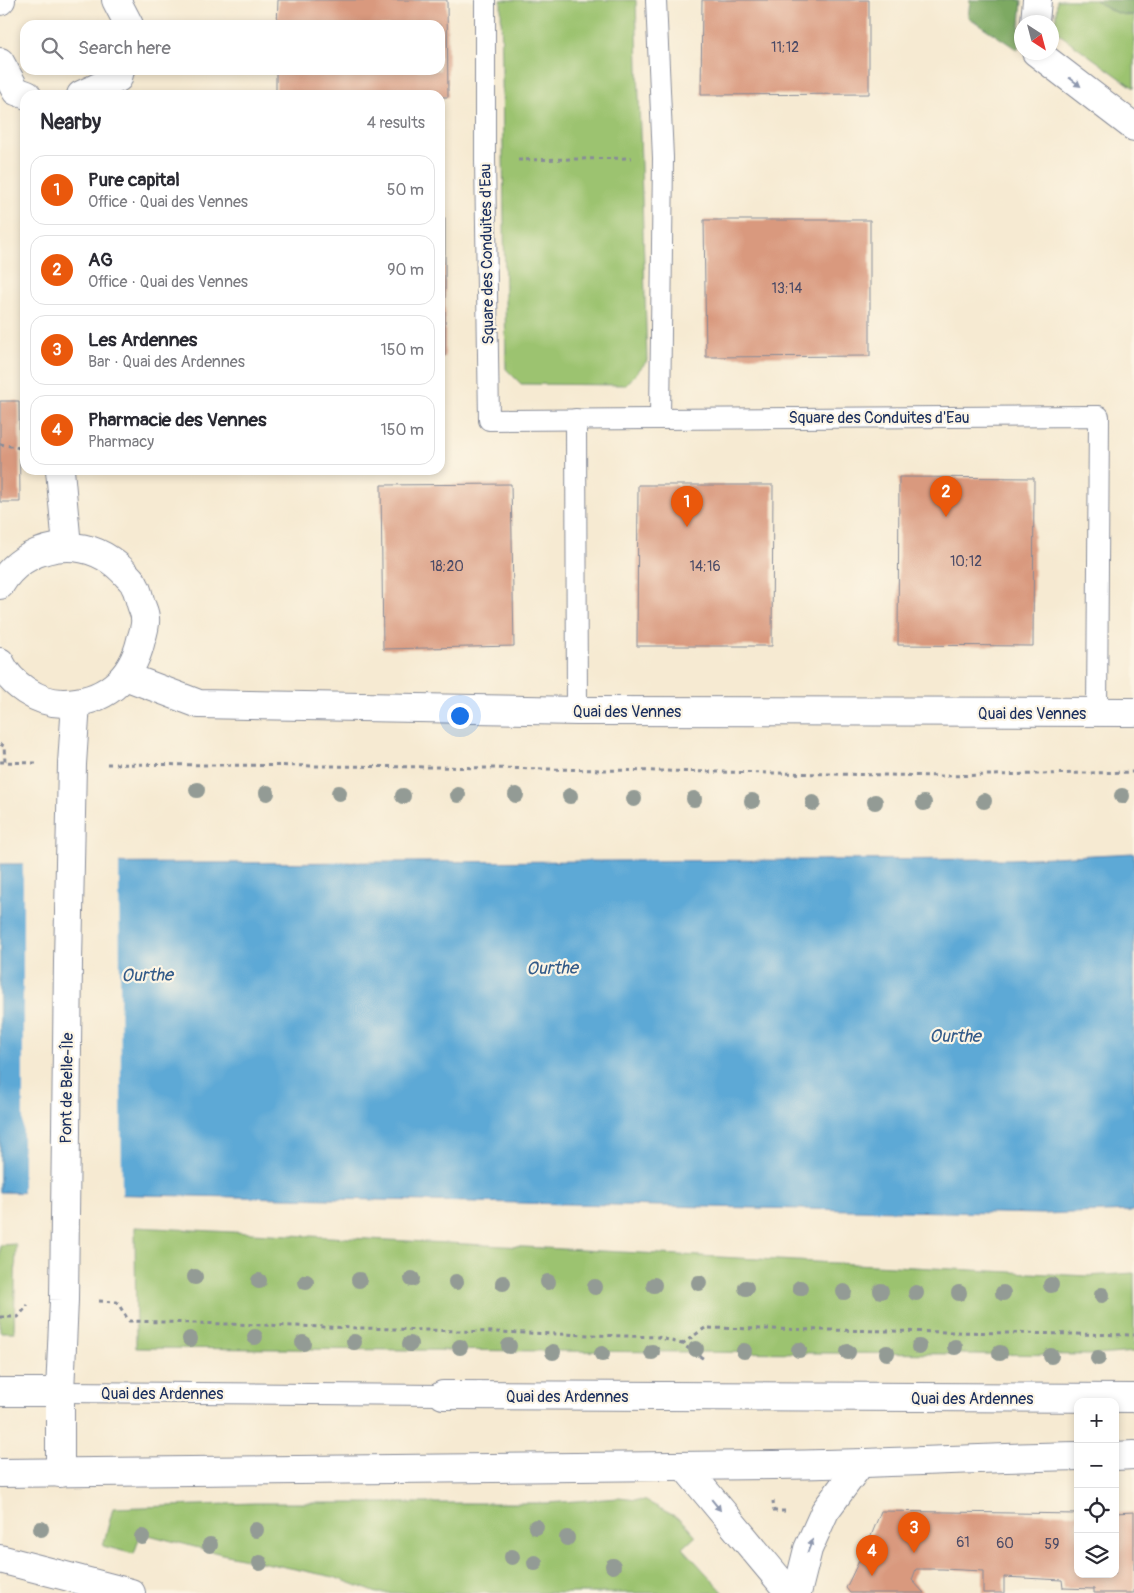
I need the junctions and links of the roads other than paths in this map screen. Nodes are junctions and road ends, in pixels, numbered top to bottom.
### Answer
1 (116, 0) edge
2 (485, 0) edge
3 (656, 0) edge
4 (1037, 0) edge
5 (1036, 15) edge
6 (126, 20) edge
7 (1046, 60) edge
8 (0, 62) edge
9 (119, 75) edge
10 (92, 90) edge
11 (20, 92) edge
12 (1134, 127) edge
13 (660, 418) junction
14 (576, 419) junction
15 (60, 475) edge
16 (67, 546) junction
17 (0, 585) edge
18 (2, 670) edge
19 (125, 676) junction
20 (76, 703) junction
21 (577, 711) junction
22 (1134, 712) edge
23 (1097, 714) junction
24 (0, 1392) edge
25 (60, 1392) junction
26 (443, 1395) joint
27 (1134, 1398) edge
28 (1134, 1455) edge
29 (1074, 1456) edge
30 (1119, 1456) edge
31 (860, 1464) junction
32 (685, 1467) junction
33 (0, 1473) edge
34 (60, 1473) junction
35 (0, 1559) edge
36 (131, 1593) edge
37 (790, 1593) edge
38 (797, 1593) edge

1 - 6 street
2 - 14 lane, Square des Conduites d'Eau
3 - 13 lane
4 - 5 street
7 -> 12 street
8 - 11 street
9 - 10 street
13 - 14 lane, Square des Conduites d'Eau
13 - 23 lane, Square des Conduites d'Eau
14 - 21 lane
15 - 16 street
16 - 17 street
16 - 19 street
18 - 20 street
19 - 20 street
19 - 21 street, Quai des Vennes
20 - 25 street, Pont de Belle-Île
21 - 23 street, Quai des Vennes
22 - 23 street, Quai des Vennes
24 - 25 street, Quai des Ardennes
25 - 26 lane, Quai des Ardennes
25 - 34 street, Pont de Belle-Île
26 - 27 street, Quai des Ardennes
28 - 30 street
29 - 31 street
31 - 32 street
38 -> 31 street
32 - 34 street
32 -> 37 street
33 - 34 street
35 - 36 street

